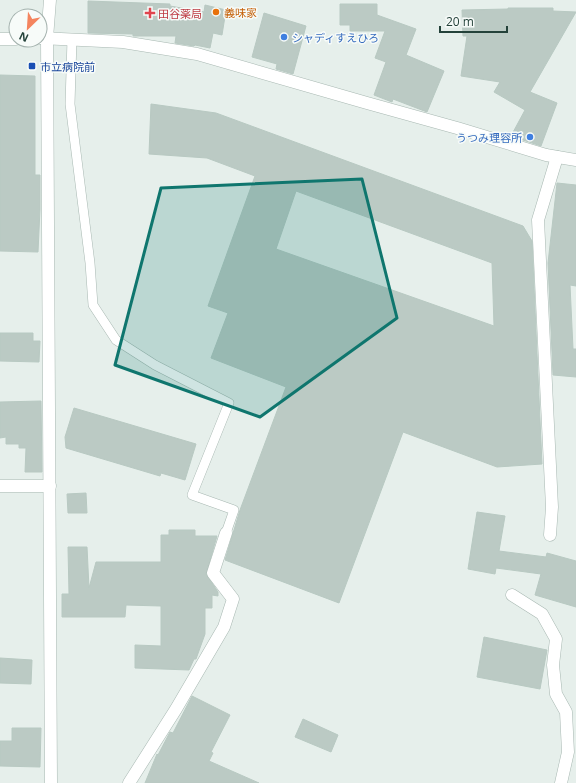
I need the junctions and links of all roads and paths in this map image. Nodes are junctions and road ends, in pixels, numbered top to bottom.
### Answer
1 (50, 0) edge
2 (48, 11) edge
3 (48, 38) edge
4 (72, 39) junction
5 (43, 48) edge
6 (557, 157) junction
7 (576, 160) edge
8 (0, 486) edge
9 (50, 486) junction
10 (226, 533) joint
11 (550, 535) dead end
12 (512, 595) dead end
13 (51, 783) edge
14 (129, 783) edge
15 (562, 783) edge

1 - 2 street
3 - 4 street
4 - 6 street
4 - 10 lane
5 - 9 street
6 - 7 street
6 - 11 street
8 - 9 street
9 - 13 street
10 - 14 street
12 - 15 street

